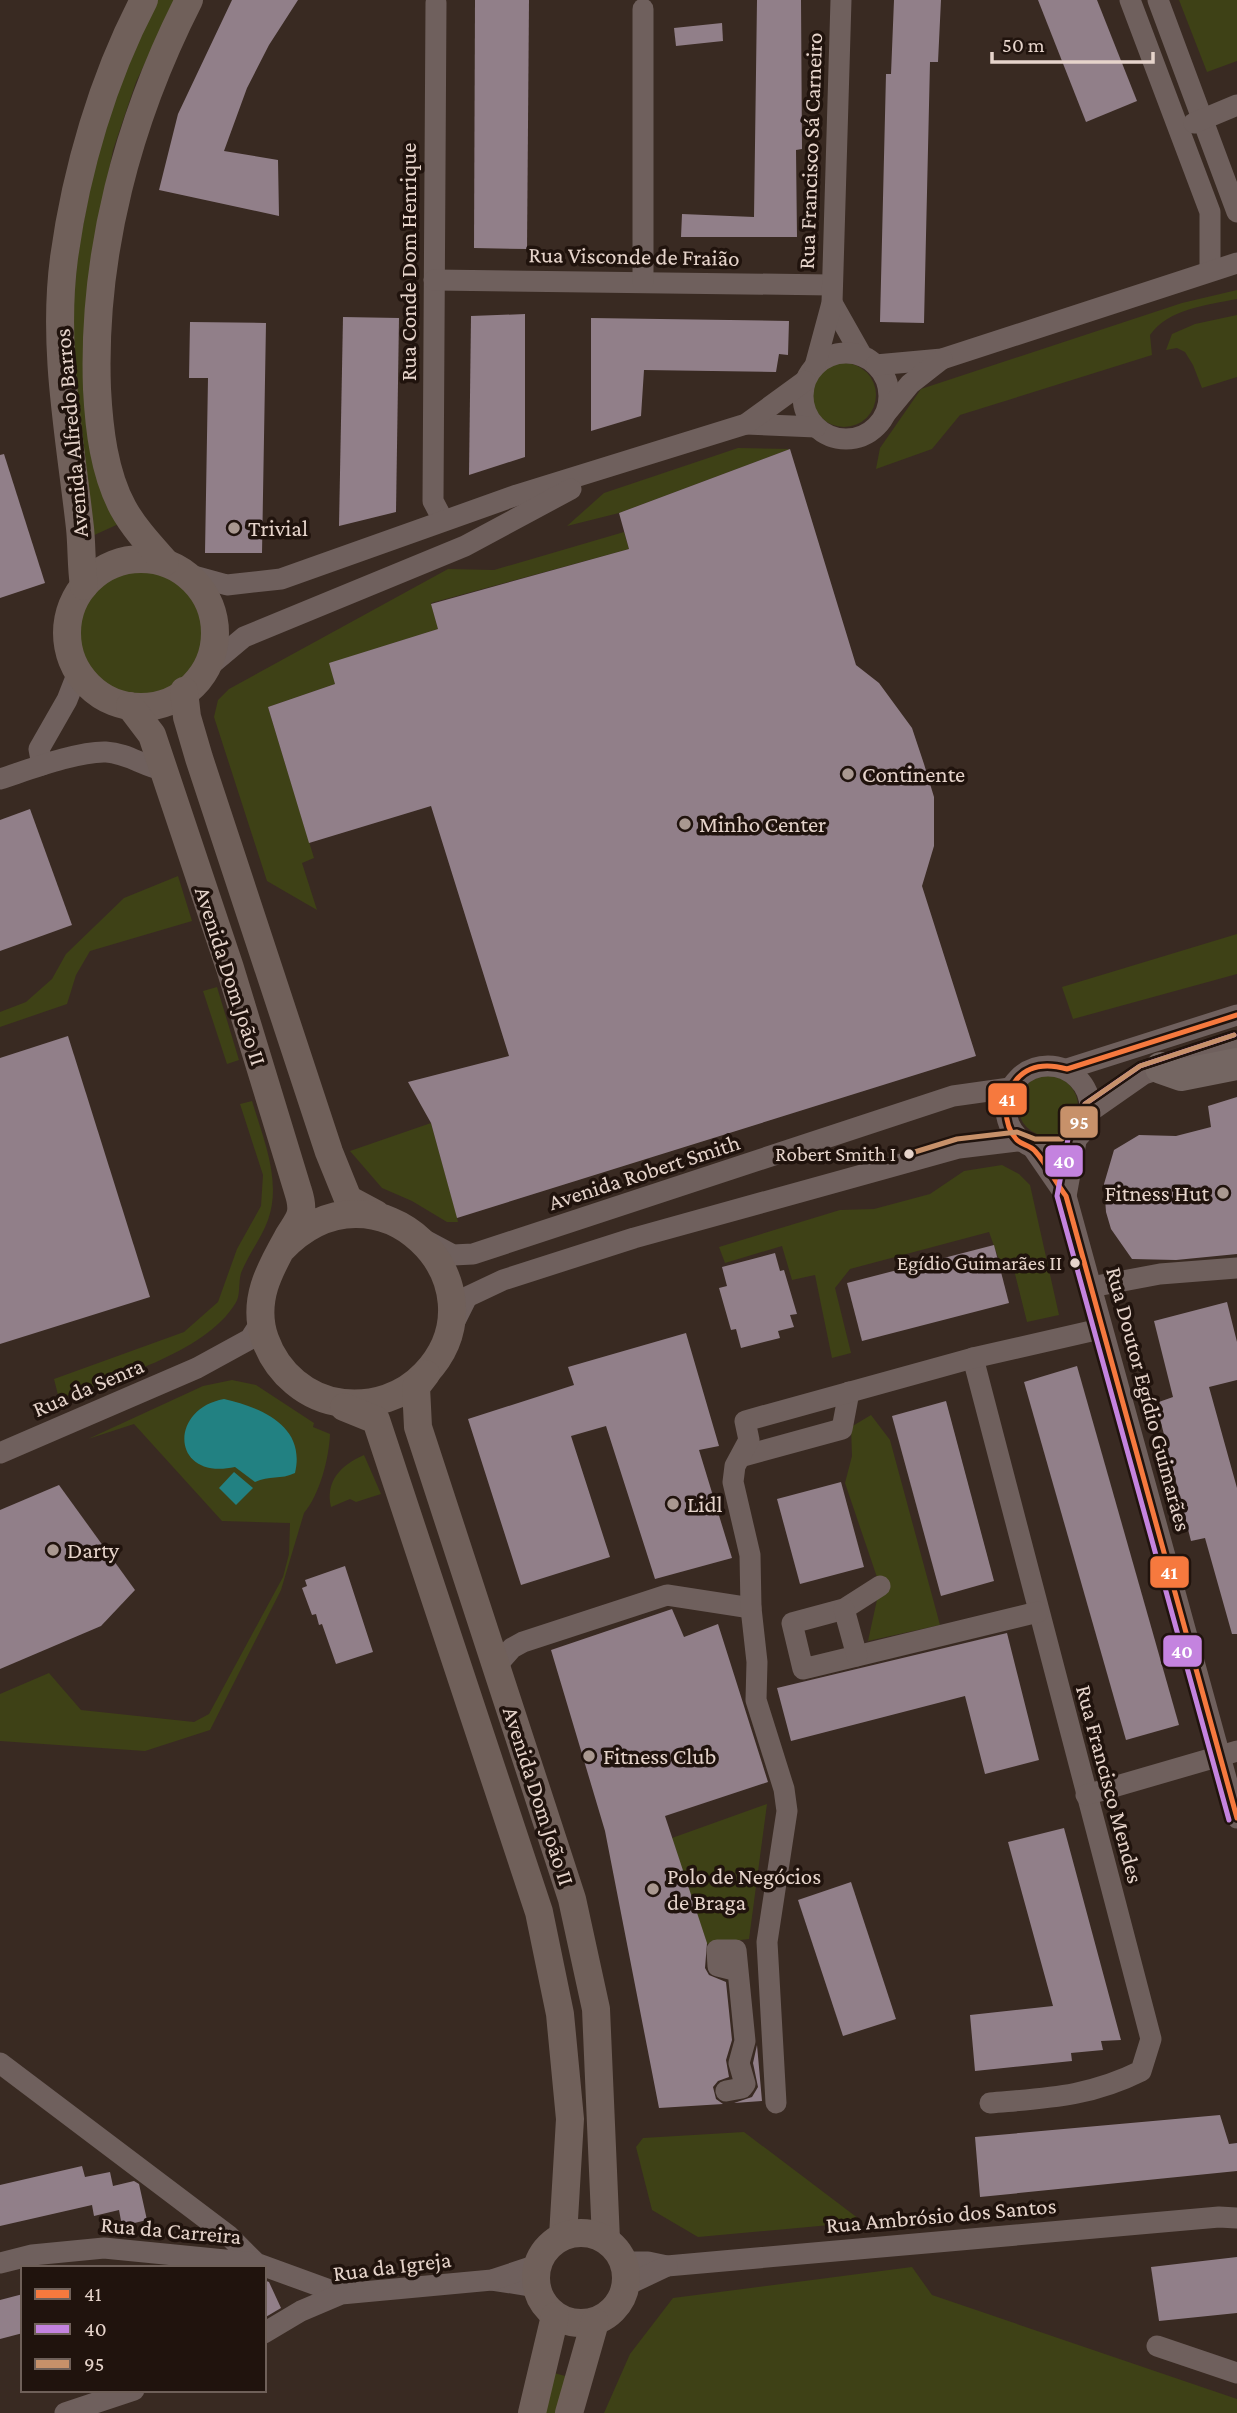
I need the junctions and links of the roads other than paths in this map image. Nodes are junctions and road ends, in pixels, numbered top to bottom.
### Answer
1 (144, 0) edge
2 (189, 0) edge
3 (841, 0) edge
4 (1130, 0) edge
5 (1158, 0) edge
6 (436, 3) dead end
7 (643, 9) dead end
8 (1237, 105) edge
9 (1204, 118) junction
10 (1180, 129) junction
11 (1237, 212) edge
12 (1237, 263) edge
13 (1210, 270) junction
14 (434, 280) junction
15 (643, 282) junction
16 (832, 294) junction
17 (942, 359) junction
18 (869, 361) junction
19 (810, 373) junction
20 (886, 413) junction
21 (746, 424) junction
22 (816, 427) junction
23 (607, 470) junction
24 (443, 520) junction
25 (176, 568) junction
26 (83, 586) junction
27 (207, 668) junction
28 (78, 672) junction
29 (184, 691) junction
30 (130, 706) junction
31 (42, 765) junction
32 (163, 769) junction
33 (0, 779) edge
34 (1237, 1016) edge
35 (1237, 1043) edge
36 (1237, 1064) edge
37 (1161, 1068) junction
38 (1067, 1069) junction
39 (1010, 1088) junction
40 (1091, 1111) junction
41 (1076, 1141) junction
42 (1025, 1144) junction
43 (1066, 1196) junction
44 (384, 1218) junction
45 (417, 1236) junction
46 (281, 1250) junction
47 (1237, 1268) edge
48 (1091, 1287) junction
49 (261, 1322) junction
50 (1101, 1328) junction
51 (447, 1336) junction
52 (973, 1359) junction
53 (197, 1368) junction
54 (430, 1368) junction
55 (299, 1386) junction
56 (849, 1392) junction
57 (332, 1402) junction
58 (0, 1453) edge
59 (743, 1455) junction
60 (880, 1586) dead end
61 (751, 1608) junction
62 (844, 1609) junction
63 (1038, 1612) junction
64 (494, 1653) junction
65 (857, 1656) junction
66 (1229, 1754) edge
67 (1086, 1795) junction
68 (1237, 1818) edge
69 (738, 1971) dead end
70 (0, 2063) edge
71 (726, 2091) dead end
72 (776, 2103) dead end
73 (989, 2103) dead end
74 (1231, 2216) edge
75 (563, 2236) junction
76 (606, 2240) junction
77 (0, 2263) edge
78 (256, 2263) junction
79 (264, 2266) edge
80 (266, 2267) edge
81 (626, 2274) junction
82 (537, 2276) junction
83 (341, 2294) junction
84 (555, 2316) junction
85 (595, 2322) junction
86 (266, 2332) edge
87 (1157, 2346) dead end
88 (1237, 2373) edge
89 (128, 2392) edge
90 (65, 2413) edge
91 (532, 2413) edge
92 (569, 2413) edge

1 - 26 main road, Avenida Alfredo Barros
2 - 25 main road, Avenida Alfredo Barros
3 - 16 street, Rua Francisco Sá Carneiro
4 - 10 street
5 - 9 street
6 - 14 street, Rua Conde Dom Henrique
7 - 15 street
8 - 9 street
9 - 10 street
9 - 11 street
10 - 13 street
12 - 13 street
13 - 17 street
14 - 15 street, Rua Visconde de Fraião
14 - 24 street, Rua Conde Dom Henrique
15 - 16 street, Rua Visconde de Fraião
16 - 18 street
16 - 19 street, Rua Francisco Sá Carneiro
17 - 18 street
17 - 20 street
18 - 19 street
18 - 20 street
19 - 21 street
19 - 22 street
20 - 22 street
21 - 22 street
21 - 23 street
23 - 24 street
23 - 27 street
24 - 25 street
25 - 26 main road
25 - 27 main road
26 - 28 main road
27 - 29 main road
28 - 30 main road, Avenida Dom João II
28 - 31 street
29 - 30 main road
29 - 44 main road, Avenida Dom João II
30 - 32 main road, Avenida Dom João II
31 - 32 street
31 - 33 street
32 - 46 main road, Avenida Dom João II
34 - 38 street
35 - 37 street
36 - 37 highway
37 - 40 street
38 - 39 street
38 - 40 street
39 - 42 street
39 - 45 street, Avenida Robert Smith
40 - 41 street
41 - 42 street
41 - 43 street, Rua Doutor Egídio Guimarães
42 - 43 street, Rua Doutor Egídio Guimarães
42 - 51 street
43 - 48 street, Rua Doutor Egídio Guimarães
44 - 45 main road
44 - 46 main road
45 - 51 main road
46 - 49 main road
47 - 48 street
48 - 50 street, Rua Doutor Egídio Guimarães
49 - 53 street, Rua da Senra
49 - 55 main road
50 - 52 street
50 - 66 street, Rua Doutor Egídio Guimarães
51 - 54 main road
52 - 56 street
52 - 63 street, Rua Francisco Mendes
53 - 55 street, Rua da Senra
53 - 58 street, Rua da Senra
54 - 57 main road
54 - 64 main road, Avenida Dom João II
55 - 57 main road
56 - 59 street
56 - 59 street
57 - 75 main road, Avenida Dom João II
59 - 61 street
60 - 62 street
61 - 64 street
61 - 72 street
62 - 65 street
62 - 65 street
63 - 65 street
63 - 67 street, Rua Francisco Mendes
64 - 76 main road, Avenida Dom João II
66 - 67 street
66 - 68 street, Rua Doutor Egídio Guimarães
67 - 73 street, Rua Francisco Mendes
69 - 71 street
70 - 78 street
74 - 81 street, Rua Ambrósio dos Santos
75 - 76 main road
75 - 82 main road
76 - 81 main road
77 - 78 street, Rua da Carreira
78 - 79 street
80 - 83 street
81 - 85 main road
82 - 83 street, Rua da Igreja
82 - 84 main road
83 - 86 street, Rua da Igreja
84 - 85 main road
84 - 91 main road
85 - 92 main road
87 - 88 street
89 - 90 street

